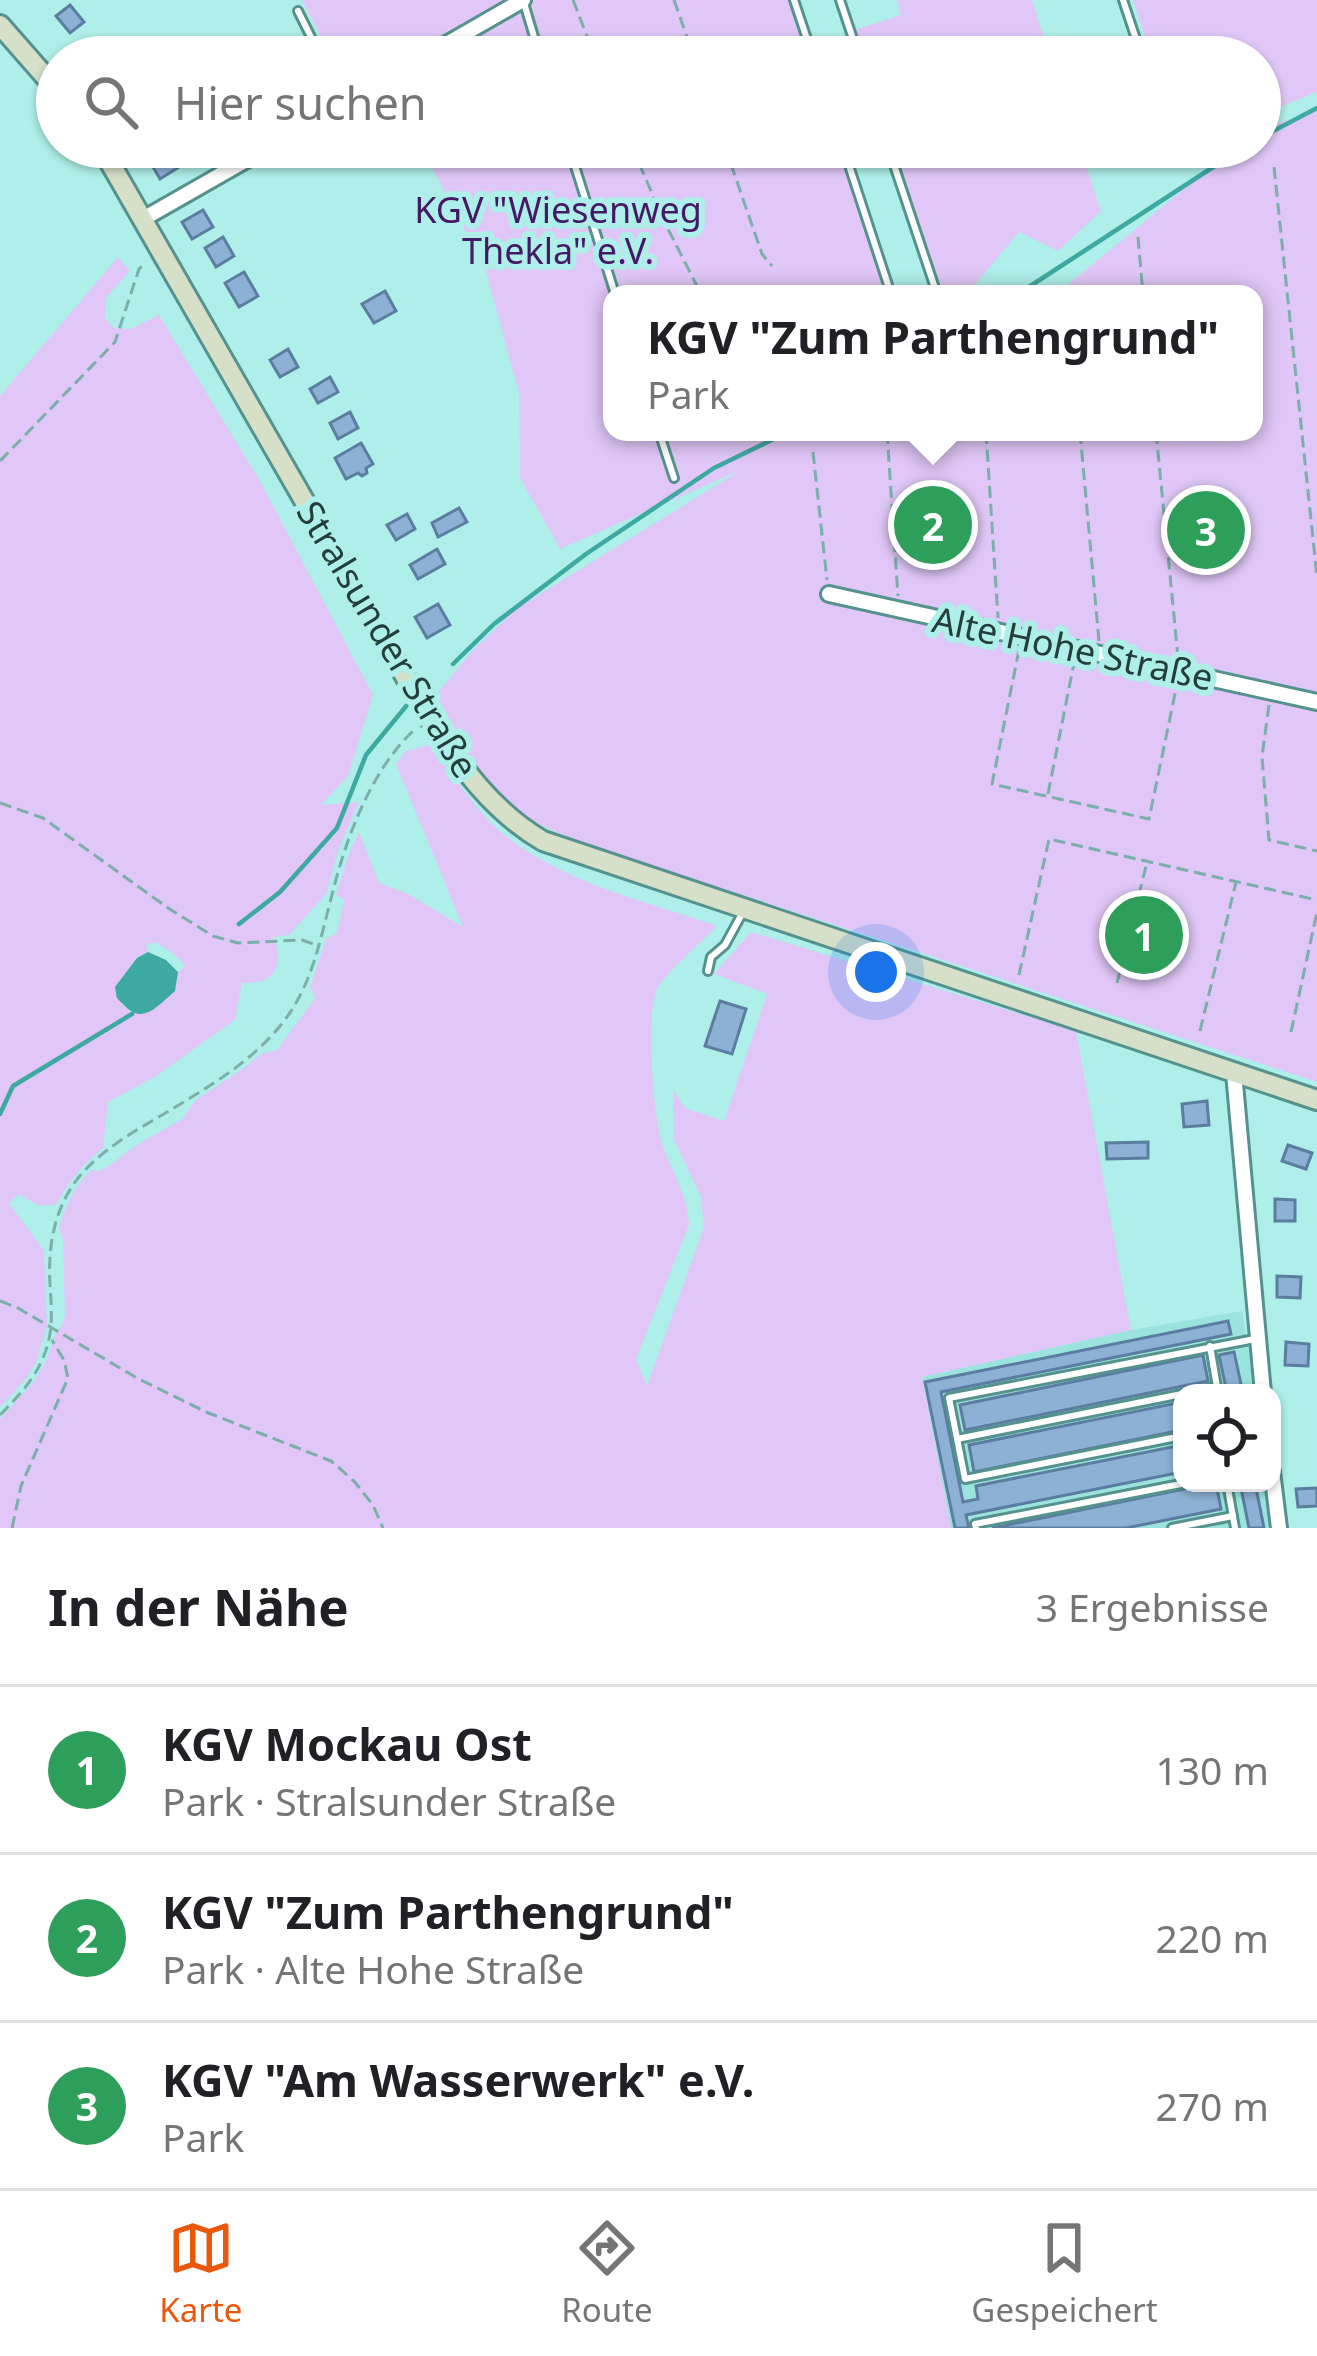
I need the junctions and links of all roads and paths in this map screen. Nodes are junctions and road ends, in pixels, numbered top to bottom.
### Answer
1 (523, 0) edge
2 (573, 0) edge
3 (674, 0) edge
4 (794, 0) edge
5 (840, 0) edge
6 (1123, 0) edge
7 (298, 11) dead end
8 (0, 26) edge
9 (310, 36) edge
10 (460, 36) edge
11 (534, 36) edge
12 (587, 36) edge
13 (687, 36) edge
14 (806, 36) edge
15 (852, 36) edge
16 (1135, 36) edge
17 (36, 66) edge
18 (113, 168) edge
19 (232, 168) edge
20 (576, 168) edge
21 (641, 168) edge
22 (732, 168) edge
23 (850, 168) edge
24 (895, 168) edge
25 (1274, 168) edge
26 (143, 218) junction
27 (1138, 237) dead end
28 (161, 250) junction
29 (772, 266) dead end
30 (613, 285) edge
31 (696, 285) edge
32 (889, 285) edge
33 (934, 285) edge
34 (1142, 285) edge
35 (662, 441) edge
36 (888, 441) edge
37 (987, 441) edge
38 (1081, 441) edge
39 (1157, 441) edge
40 (813, 452) dead end
41 (0, 461) edge
42 (674, 478) dead end
43 (1317, 577) edge
44 (829, 594) joint
45 (899, 610) junction
46 (999, 632) junction
47 (1022, 637) junction
48 (1077, 649) junction
49 (1100, 654) junction
50 (1179, 671) junction
51 (1270, 692) junction
52 (1317, 701) edge
53 (429, 718) junction
54 (1047, 796) junction
55 (0, 802) edge
56 (1317, 850) edge
57 (1147, 862) junction
58 (1236, 883) junction
59 (1317, 900) edge
60 (744, 909) junction
61 (1317, 912) edge
62 (320, 947) junction
63 (708, 971) dead end
64 (1018, 975) dead end
65 (1118, 983) dead end
66 (1200, 1030) dead end
67 (1291, 1032) dead end
68 (1234, 1072) junction
69 (1317, 1100) edge
70 (0, 1301) edge
71 (52, 1328) junction
72 (50, 1337) junction
73 (1258, 1339) junction
74 (1210, 1346) junction
75 (1217, 1384) edge
76 (1262, 1384) edge
77 (1173, 1396) edge
78 (0, 1414) edge
79 (1173, 1438) edge
80 (957, 1439) junction
81 (1173, 1486) edge
82 (1229, 1492) edge
83 (1274, 1492) edge
84 (1233, 1516) junction
85 (12, 1528) edge
86 (383, 1528) edge
87 (976, 1528) edge
88 (1172, 1528) edge
89 (1235, 1528) edge
90 (1279, 1528) edge

1 - 10 street
1 - 11 lane
2 - 12 path
3 - 13 path
4 - 14 lane
5 - 15 lane
6 - 16 lane
7 - 9 lane
8 - 17 street
18 - 26 street, Stralsunder Straße
19 - 26 street
20 - 30 lane
21 - 31 path
22 - 29 path
23 - 32 lane
24 - 33 lane
25 - 43 path
26 - 28 street, Stralsunder Straße
27 - 34 path
28 - 41 path
28 - 53 street, Stralsunder Straße
35 - 42 lane
36 - 45 path
37 - 46 path
38 - 49 path
39 - 50 path
40 - 44 path
44 - 45 street, Alte Hohe Straße
45 - 46 street, Alte Hohe Straße
46 - 47 street, Alte Hohe Straße
47 - 48 street, Alte Hohe Straße
47 - 54 path
48 - 49 street, Alte Hohe Straße
48 - 54 path
49 - 50 street, Alte Hohe Straße
50 - 51 street, Alte Hohe Straße
50 - 54 path
51 - 52 street, Alte Hohe Straße
51 - 56 path
53 - 60 street, Stralsunder Straße
53 - 62 path
55 - 62 path
57 - 58 path
57 - 64 path
57 - 65 path
58 - 59 path
58 - 66 path
60 - 63 lane
60 - 68 street, Stralsunder Straße
61 - 67 path
62 - 71 path
68 - 69 street, Stralsunder Straße
68 - 73 street
70 - 71 path
71 - 72 path
71 - 86 path
72 - 78 path
72 - 85 path
73 - 74 lane
73 - 76 street
74 - 75 lane
74 - 80 lane
77 - 80 lane
79 - 80 lane
81 - 87 lane
82 - 84 lane
83 - 90 street
84 - 88 lane
84 - 89 lane

